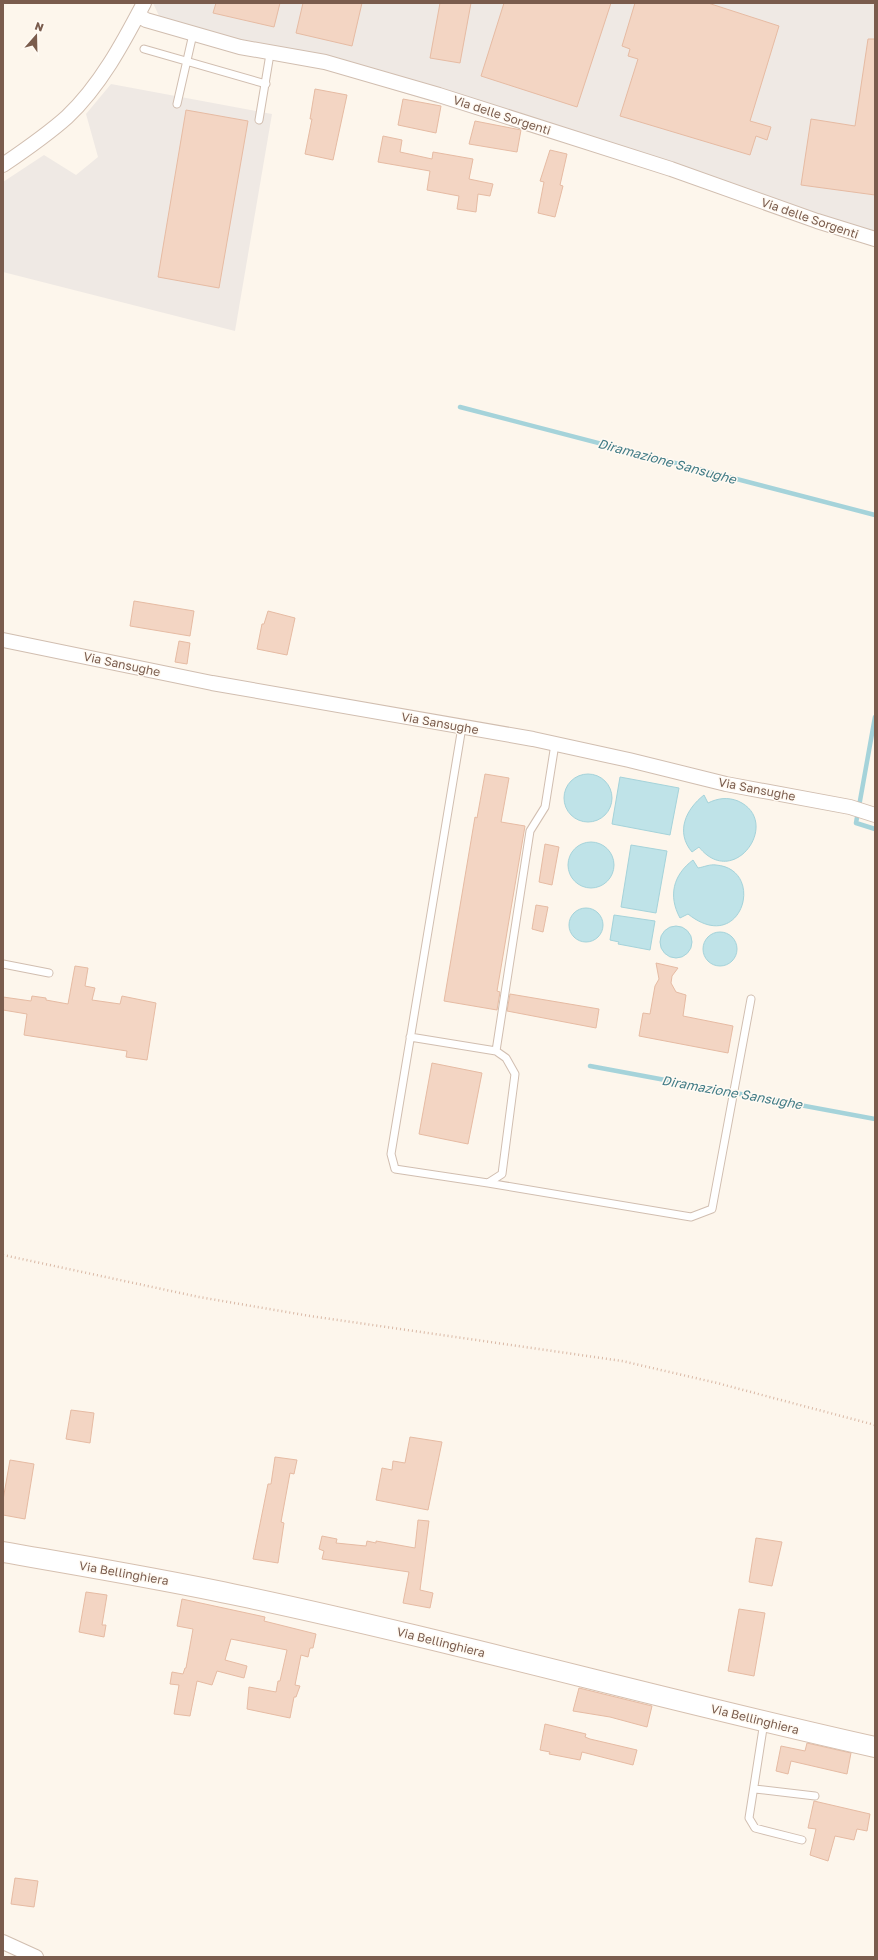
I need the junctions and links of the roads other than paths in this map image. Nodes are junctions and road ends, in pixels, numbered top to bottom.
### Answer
1 (141, 9) edge
2 (193, 34) junction
3 (144, 49) dead end
4 (270, 54) junction
5 (186, 61) junction
6 (266, 84) junction
7 (177, 104) dead end
8 (259, 120) dead end
9 (3, 164) edge
10 (875, 239) edge
11 (3, 640) edge
12 (462, 727) junction
13 (555, 744) junction
14 (862, 811) edge
15 (3, 964) edge
16 (49, 973) dead end
17 (751, 999) dead end
18 (410, 1037) junction
19 (496, 1051) junction
20 (488, 1183) junction
21 (3, 1552) edge
22 (764, 1722) junction
23 (875, 1747) edge
24 (755, 1789) junction
25 (815, 1796) dead end
26 (802, 1840) dead end
27 (3, 1942) edge
28 (36, 1957) edge

1 - 2 street, Via delle Sorgenti
1 - 9 street
2 - 4 street, Via delle Sorgenti
2 - 5 lane
3 - 5 lane
4 - 6 lane
4 - 10 street, Via delle Sorgenti
5 - 6 lane
5 - 7 lane
6 - 8 lane
11 - 12 street, Via Sansughe
12 - 13 street, Via Sansughe
12 - 18 lane
13 - 14 street, Via Sansughe
13 - 19 lane
15 - 16 lane
17 - 20 lane
18 - 19 lane
18 - 20 lane
19 - 20 lane
21 - 22 street, Via Bellinghiera
22 - 23 street, Via Bellinghiera
22 - 24 lane
24 - 25 lane
24 - 26 lane
27 - 28 street

